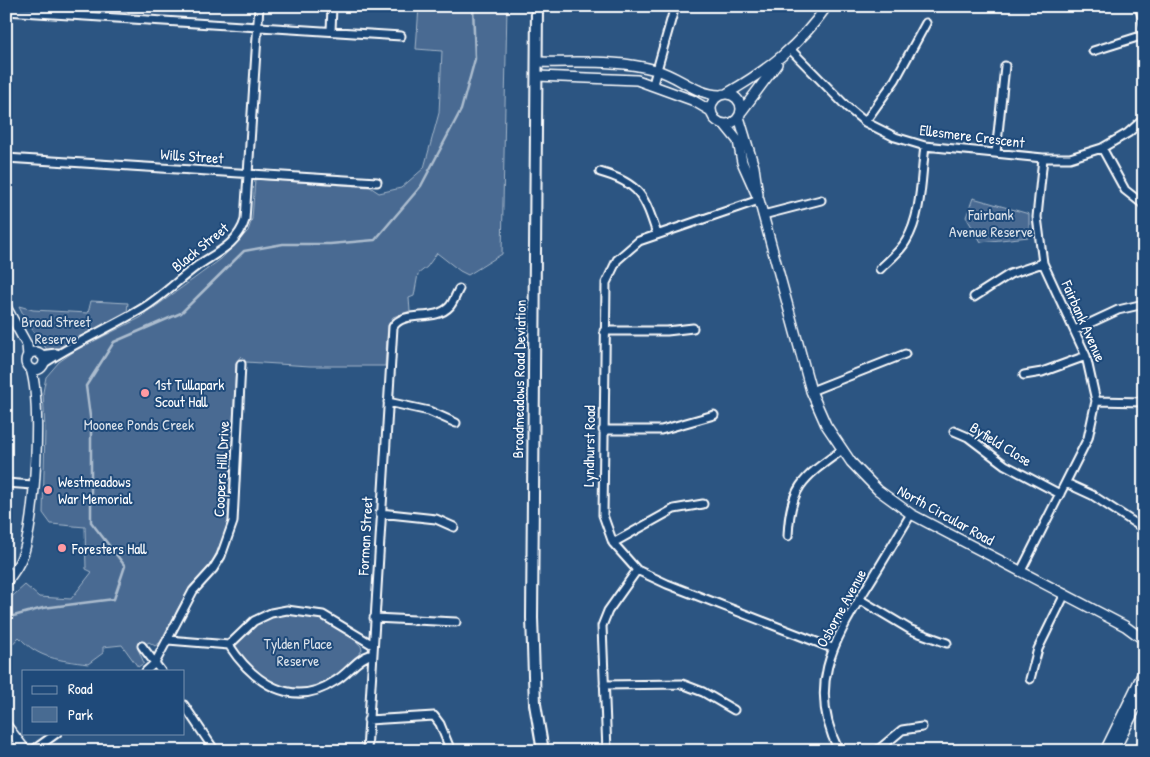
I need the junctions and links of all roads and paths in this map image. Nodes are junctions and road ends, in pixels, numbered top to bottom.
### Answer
1 (259, 6) edge
2 (332, 6) edge
3 (537, 6) edge
4 (675, 6) edge
5 (827, 6) edge
6 (1139, 6) edge
7 (6, 11) edge
8 (926, 23) dead end
9 (1144, 24) edge
10 (257, 27) junction
11 (331, 31) junction
12 (1144, 35) edge
13 (401, 36) dead end
14 (791, 50) junction
15 (1093, 51) dead end
16 (780, 60) junction
17 (537, 62) junction
18 (598, 63) junction
19 (1005, 66) dead end
20 (658, 70) junction
21 (537, 76) junction
22 (599, 78) junction
23 (744, 82) junction
24 (653, 84) junction
25 (723, 94) junction
26 (755, 95) junction
27 (711, 111) junction
28 (740, 114) junction
29 (1144, 119) edge
30 (865, 122) junction
31 (725, 125) junction
32 (925, 146) junction
33 (1102, 148) junction
34 (996, 153) junction
35 (6, 158) edge
36 (1043, 158) junction
37 (600, 172) dead end
38 (248, 173) junction
39 (377, 182) dead end
40 (759, 200) junction
41 (821, 200) dead end
42 (1144, 205) edge
43 (763, 215) junction
44 (657, 234) junction
45 (1043, 263) junction
46 (880, 269) dead end
47 (459, 289) dead end
48 (974, 297) dead end
49 (1144, 304) edge
50 (6, 307) edge
51 (693, 328) dead end
52 (1075, 330) junction
53 (604, 331) junction
54 (22, 336) junction
55 (59, 353) junction
56 (40, 354) junction
57 (905, 354) dead end
58 (28, 356) junction
59 (1086, 356) junction
60 (241, 364) dead end
61 (43, 365) junction
62 (31, 369) junction
63 (1024, 375) dead end
64 (35, 391) junction
65 (811, 391) junction
66 (1096, 401) junction
67 (388, 402) junction
68 (1144, 402) edge
69 (714, 415) dead end
70 (456, 423) dead end
71 (603, 430) junction
72 (954, 431) dead end
73 (842, 450) junction
74 (6, 483) edge
75 (1066, 483) junction
76 (33, 485) junction
77 (1060, 494) junction
78 (703, 504) dead end
79 (380, 513) junction
80 (911, 514) junction
81 (454, 527) dead end
82 (1144, 529) edge
83 (788, 536) dead end
84 (614, 543) junction
85 (637, 570) junction
86 (1021, 571) junction
87 (6, 582) edge
88 (1065, 594) junction
89 (860, 599) junction
90 (374, 618) junction
91 (456, 622) dead end
92 (1126, 626) junction
93 (1144, 631) edge
94 (168, 640) junction
95 (1144, 640) edge
96 (947, 643) dead end
97 (228, 645) junction
98 (373, 645) junction
99 (142, 646) dead end
100 (832, 648) junction
101 (372, 654) junction
102 (155, 663) junction
103 (147, 670) edge
104 (160, 670) edge
105 (1144, 671) edge
106 (1030, 679) dead end
107 (604, 685) junction
108 (1144, 692) edge
109 (185, 706) edge
110 (734, 710) dead end
111 (368, 720) junction
112 (6, 725) edge
113 (1121, 726) junction
114 (922, 727) dead end
115 (56, 734) edge
116 (26, 751) edge
117 (32, 751) edge
118 (215, 751) edge
119 (367, 751) edge
120 (451, 751) edge
121 (543, 751) edge
122 (607, 751) edge
123 (839, 751) edge
124 (877, 751) edge
125 (1105, 751) edge
126 (1114, 751) edge

1 - 10 street, Black Street
2 - 11 street
3 - 17 main road, Broadmeadows Road Deviation
4 - 20 street
5 - 14 street
6 - 9 street
7 - 10 street
8 - 30 street
10 - 11 street
10 - 38 street, Black Street
11 - 13 street
12 - 15 street
14 - 16 street
14 - 30 street, Ellesmere Crescent
16 - 23 street
16 - 26 street
17 - 18 street
17 - 21 main road, Broadmeadows Road Deviation
18 - 20 street
18 - 22 street
19 - 34 street
20 - 24 street
20 - 25 street
21 - 22 street
21 - 121 main road, Broadmeadows Road Deviation
22 - 24 street
23 - 25 street
23 - 26 street
24 - 27 street
25 - 27 street
25 - 28 street
26 - 28 street
27 - 31 street
28 - 31 street
28 - 40 street, North Circular Road
29 - 33 street, Ellesmere Crescent
30 - 32 street, Ellesmere Crescent
31 - 40 street, North Circular Road
32 - 34 street, Ellesmere Crescent
32 - 46 street
33 - 36 street, Ellesmere Crescent
33 - 42 street
34 - 36 street, Ellesmere Crescent
35 - 38 street, Wills Street
36 - 45 street, Fairbank Avenue
37 - 44 street
38 - 39 street, Wills Street
38 - 55 street, Black Street
40 - 43 street, North Circular Road
40 - 44 street, Lyndhurst Road
41 - 43 street
43 - 65 street, North Circular Road
44 - 53 street, Lyndhurst Road
45 - 48 street
45 - 52 street, Fairbank Avenue
47 - 67 street, Forman Street
49 - 52 street
50 - 54 street
51 - 53 street
52 - 59 street, Fairbank Avenue
53 - 71 street, Lyndhurst Road
54 - 56 street
54 - 58 street
55 - 56 street, Black Street
55 - 61 street, Black Street
56 - 58 street
56 - 61 street
57 - 65 street
58 - 62 street
59 - 63 street
59 - 66 street, Fairbank Avenue
60 - 94 street, Coopers Hill Drive
61 - 62 street
61 - 64 street
62 - 64 street
64 - 76 street
65 - 73 street, North Circular Road
66 - 68 street
66 - 75 street, Fairbank Avenue
67 - 70 street
67 - 79 street, Forman Street
69 - 71 street
71 - 84 street, Lyndhurst Road
72 - 77 street, Byfield Close
73 - 80 street, North Circular Road
73 - 83 street
74 - 76 street
75 - 77 street, Fairbank Avenue
75 - 82 street
76 - 87 street
77 - 86 street, Fairbank Avenue
78 - 84 street
79 - 81 street
79 - 90 street, Forman Street
80 - 86 street, North Circular Road
80 - 89 street, Osborne Avenue
84 - 85 street, Lyndhurst Road
85 - 100 street, Lyndhurst Road
85 - 107 street
86 - 88 street, North Circular Road
88 - 92 street, North Circular Road
88 - 106 street
89 - 96 street
89 - 100 street, Osborne Avenue
90 - 91 street
90 - 98 street, Forman Street
92 - 93 street, North Circular Road
92 - 95 street, North Circular Road
94 - 97 street
94 - 102 street, Coopers Hill Drive
97 - 98 street
97 - 101 street
98 - 101 street, Forman Street
99 - 102 street
100 - 123 street, Osborne Avenue
101 - 111 street, Forman Street
102 - 103 street, Coopers Hill Drive
102 - 104 street
105 - 113 street
107 - 110 street
107 - 122 street
108 - 113 street
109 - 118 street
111 - 119 street, Forman Street
111 - 120 street
112 - 116 street
113 - 125 street
113 - 126 street
114 - 124 street
115 - 117 street

